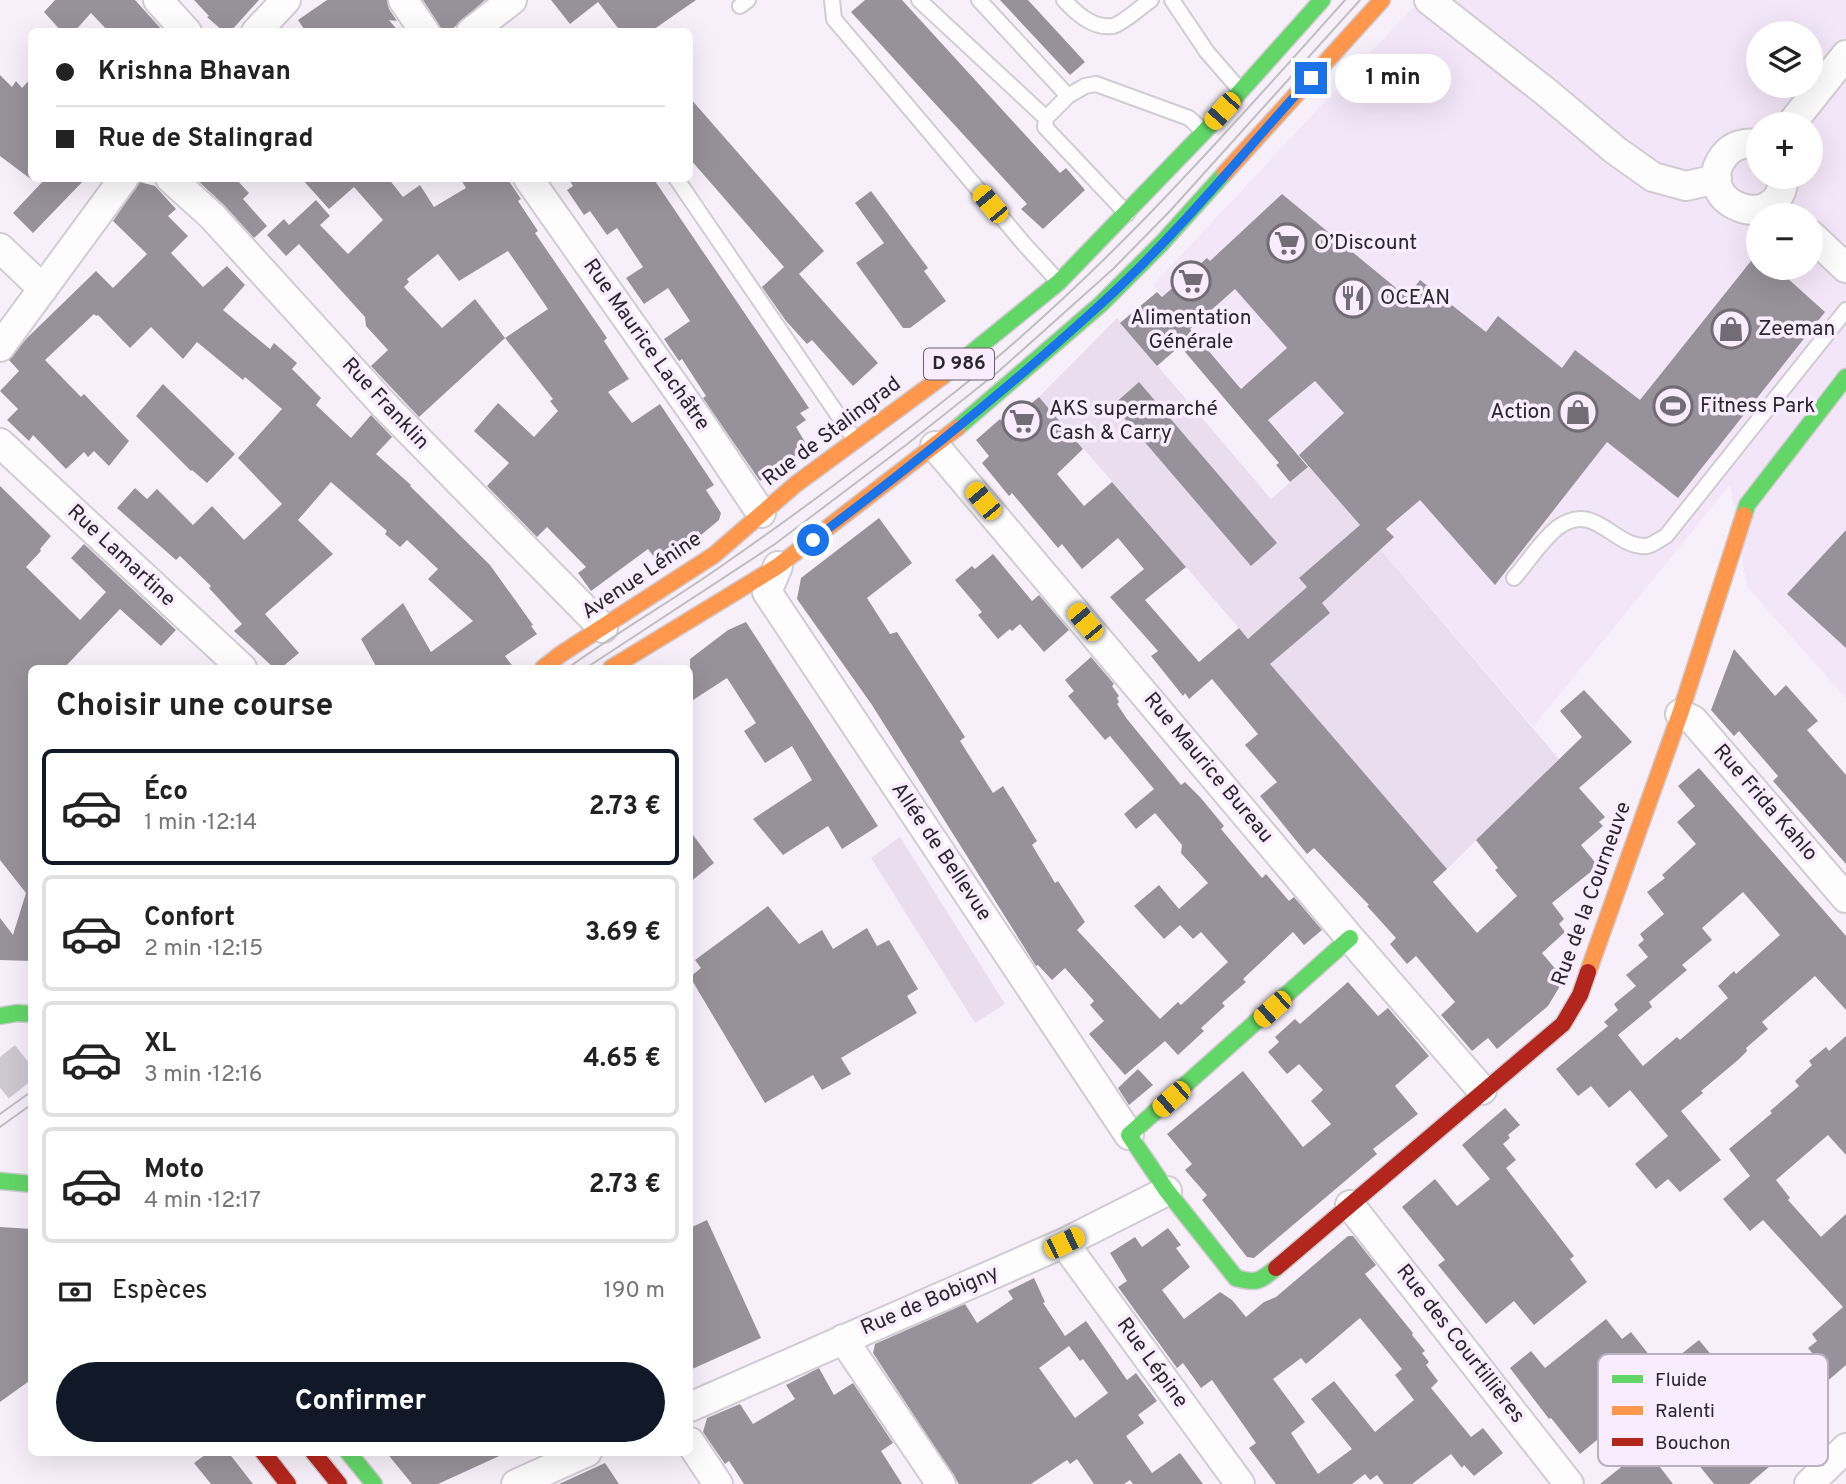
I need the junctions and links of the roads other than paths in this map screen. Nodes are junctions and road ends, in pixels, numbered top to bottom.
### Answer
1 (158, 0) edge
2 (286, 0) edge
3 (403, 0) edge
4 (512, 0) edge
5 (832, 0) edge
6 (919, 0) edge
7 (979, 0) edge
8 (1064, 0) edge
9 (1151, 0) edge
10 (1172, 0) edge
11 (1322, 0) edge
12 (1382, 0) edge
13 (1429, 0) edge
14 (183, 28) edge
15 (260, 28) edge
16 (422, 28) edge
17 (476, 28) edge
18 (1846, 55) edge
19 (1241, 91) junction
20 (1068, 96) junction
21 (1801, 112) edge
22 (1046, 118) junction
23 (1204, 132) junction
24 (1746, 144) edge
25 (1717, 179) junction
26 (121, 182) edge
27 (174, 182) edge
28 (531, 182) edge
29 (679, 182) edge
30 (1783, 198) edge
31 (1127, 214) junction
32 (1823, 246) edge
33 (0, 248) edge
34 (1846, 268) edge
35 (1059, 282) junction
36 (43, 289) junction
37 (1846, 310) edge
38 (0, 347) edge
39 (1846, 377) edge
40 (855, 440) junction
41 (0, 443) edge
42 (935, 446) junction
43 (771, 539) junction
44 (1514, 578) dead end
45 (603, 628) junction
46 (239, 665) edge
47 (548, 665) edge
48 (615, 665) edge
49 (1679, 713) junction
50 (1846, 898) edge
51 (1350, 938) junction
52 (28, 1014) edge
53 (0, 1016) edge
54 (1482, 1090) junction
55 (1129, 1135) junction
56 (0, 1181) edge
57 (28, 1184) edge
58 (1167, 1191) junction
59 (1350, 1205) junction
60 (1064, 1243) junction
61 (843, 1339) junction
62 (693, 1406) edge
63 (693, 1446) edge
64 (1846, 1448) edge
65 (266, 1456) edge
66 (298, 1456) edge
67 (316, 1456) edge
68 (351, 1456) edge
69 (578, 1456) edge
70 (1828, 1466) edge
71 (1828, 1466) edge
72 (288, 1484) edge
73 (319, 1484) edge
74 (339, 1484) edge
75 (374, 1484) edge
76 (516, 1484) edge
77 (718, 1484) edge
78 (941, 1484) edge
79 (1240, 1484) edge
80 (1569, 1484) edge
81 (1809, 1484) edge

1 - 14 street
2 - 15 street
3 - 16 street
4 - 17 street
5 - 35 lane
6 - 22 lane
7 - 20 lane
8 - 9 lane
10 - 19 lane
11 - 19 main road, Rue de Stalingrad / D 986
12 - 42 main road, D 986
13 - 25 street
18 - 21 street
19 - 23 main road, Rue de Stalingrad / D 986
20 - 22 lane
20 - 23 lane
22 - 31 lane
23 - 31 main road, Rue de Stalingrad / D 986
24 - 25 street
25 - 30 street
26 - 36 street
27 - 45 street, Rue Franklin
28 - 43 street, Rue Maurice Lachâtre
29 - 40 lane
31 - 35 main road, Rue de Stalingrad / D 986
32 - 34 street
33 - 36 street
35 - 40 main road, Rue de Stalingrad / D 986
36 - 38 street
37 - 44 lane
39 - 49 main road, Rue de la Courneuve
40 - 43 main road, Rue de Stalingrad / D 986
41 - 46 street, Rue Lamartine
42 - 43 main road, D 986
42 - 51 street, Rue Maurice Bureau
43 - 45 main road, Avenue Lénine / D 986
43 - 48 main road, D 986
43 - 55 street, Allée de Bellevue
45 - 47 main road, Avenue Lénine / D 986
49 - 50 street, Rue Frida Kahlo
49 - 54 main road, Rue de la Courneuve
51 - 54 street, Rue Maurice Bureau
51 - 55 main road
52 - 53 main road
54 - 59 main road, Rue de la Courneuve
55 - 58 main road, Rue de la Courneuve
56 - 57 main road
58 - 59 main road, Rue de la Courneuve
58 - 60 street, Rue de Bobigny
59 - 80 street, Rue des Courtillières
60 - 61 street, Rue de Bobigny
60 - 79 street, Rue Lépine
61 - 62 street, Rue de Bobigny
61 - 78 street
63 - 77 street
64 - 71 street
65 - 72 main road
66 - 73 main road
67 - 74 main road
68 - 75 main road
69 - 76 street
70 - 81 street

